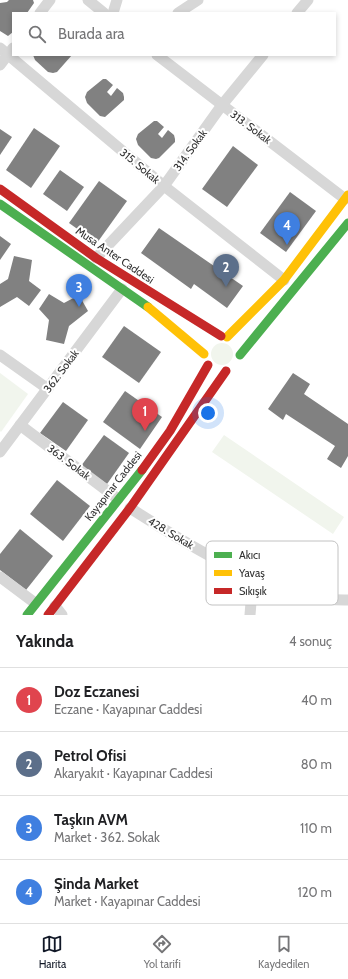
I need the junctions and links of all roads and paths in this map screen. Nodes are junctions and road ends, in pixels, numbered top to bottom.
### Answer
1 (50, 0) edge
2 (88, 0) edge
3 (116, 0) edge
4 (198, 0) edge
5 (308, 0) edge
6 (41, 12) edge
7 (103, 12) edge
8 (114, 12) edge
9 (180, 12) edge
10 (298, 12) edge
11 (7, 50) edge
12 (14, 56) edge
13 (158, 56) edge
14 (262, 56) edge
15 (0, 65) edge
16 (222, 105) junction
17 (164, 186) junction
18 (0, 189) edge
19 (347, 197) edge
20 (0, 204) edge
21 (348, 223) edge
22 (96, 258) junction
23 (284, 280) junction
24 (122, 289) junction
25 (224, 336) junction
26 (204, 354) junction
27 (0, 355) edge
28 (240, 355) junction
29 (208, 365) junction
30 (226, 372) junction
31 (48, 389) junction
32 (20, 425) junction
33 (0, 452) edge
34 (118, 499) junction
35 (130, 508) junction
36 (206, 553) edge
37 (0, 577) edge
38 (36, 604) junction
39 (251, 605) edge
40 (55, 612) edge
41 (27, 615) edge
42 (250, 615) edge

1 - 6 street
2 - 7 street
3 - 8 street
4 - 9 street
5 - 10 street
11 - 15 street
12 - 17 street, 315. Sokak
13 - 16 street, 313. Sokak
14 - 16 street, 314. Sokak
16 - 17 street, 314. Sokak
16 - 19 street, 313. Sokak
17 - 22 street, 314. Sokak
17 - 23 street, 315. Sokak
18 - 22 main road, Musa Anter Caddesi
19 - 23 main road
20 - 24 main road
21 - 28 main road
22 - 25 main road, Musa Anter Caddesi
23 - 25 main road
24 - 26 main road
24 - 31 street, 362. Sokak
25 - 26 main road
25 - 28 main road
26 - 29 main road
27 - 31 street
28 - 30 main road
29 - 30 main road
29 - 34 main road, Kayapınar Caddesi
30 - 35 main road
31 - 32 street, 362. Sokak
32 - 33 street, 362. Sokak
32 - 34 street, 363. Sokak
34 - 38 main road, Kayapınar Caddesi
35 - 36 street, 428. Sokak
35 - 40 main road
37 - 38 street
38 - 41 main road, Kayapınar Caddesi
39 - 42 street

